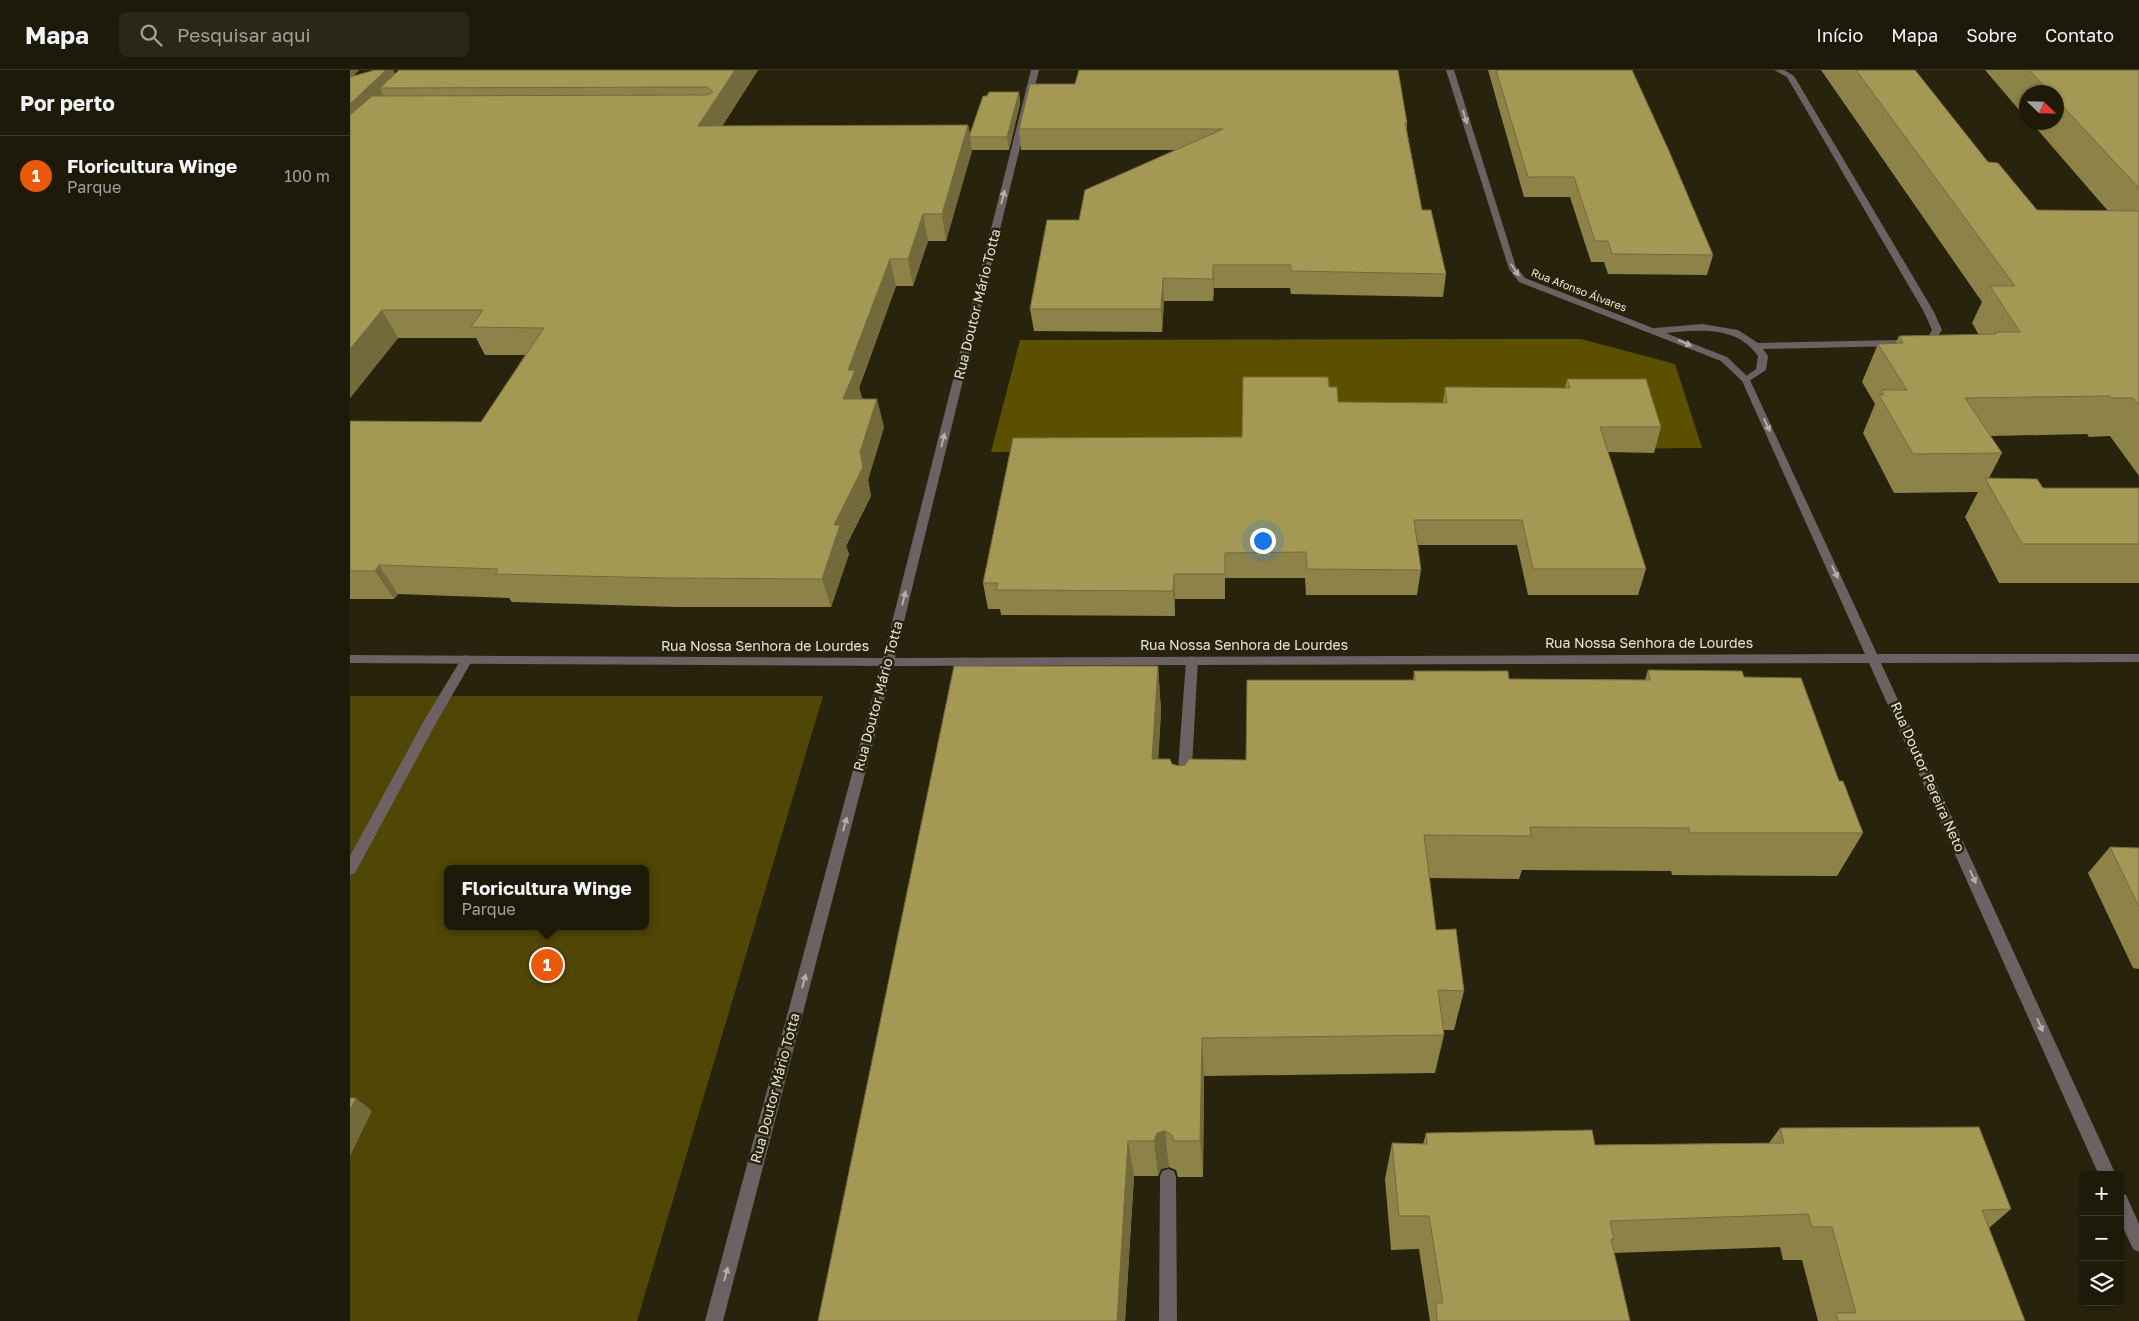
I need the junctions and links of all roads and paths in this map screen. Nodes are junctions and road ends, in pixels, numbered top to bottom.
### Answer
1 (1035, 70) edge
2 (1450, 70) edge
3 (1778, 70) edge
4 (1656, 331) junction
5 (1756, 346) junction
6 (1746, 380) junction
7 (1874, 657) junction
8 (2139, 658) edge
9 (350, 659) edge
10 (467, 660) junction
11 (1192, 660) junction
12 (888, 662) junction
13 (1183, 794) edge
14 (350, 869) edge
15 (2106, 1171) edge
16 (1168, 1176) dead end
17 (2124, 1210) edge
18 (2139, 1243) edge
19 (714, 1321) edge
20 (1168, 1321) edge

12 -> 1 street, Rua Doutor Mário Totta
2 -> 4 street, Rua Afonso Álvares
3 - 5 street
4 - 5 street
4 -> 6 street, Rua Afonso Álvares
5 - 6 street
6 -> 7 street, Rua Doutor Pereira Neto
7 - 8 street, Rua Nossa Senhora de Lourdes
7 - 11 street, Rua Nossa Senhora de Lourdes
7 -> 15 street, Rua Doutor Pereira Neto
9 - 10 street, Rua Nossa Senhora de Lourdes
10 - 12 street, Rua Nossa Senhora de Lourdes
10 - 14 street
11 - 12 street, Rua Nossa Senhora de Lourdes
11 - 13 street
19 -> 12 street, Rua Doutor Mário Totta
16 - 20 street
17 - 18 street

